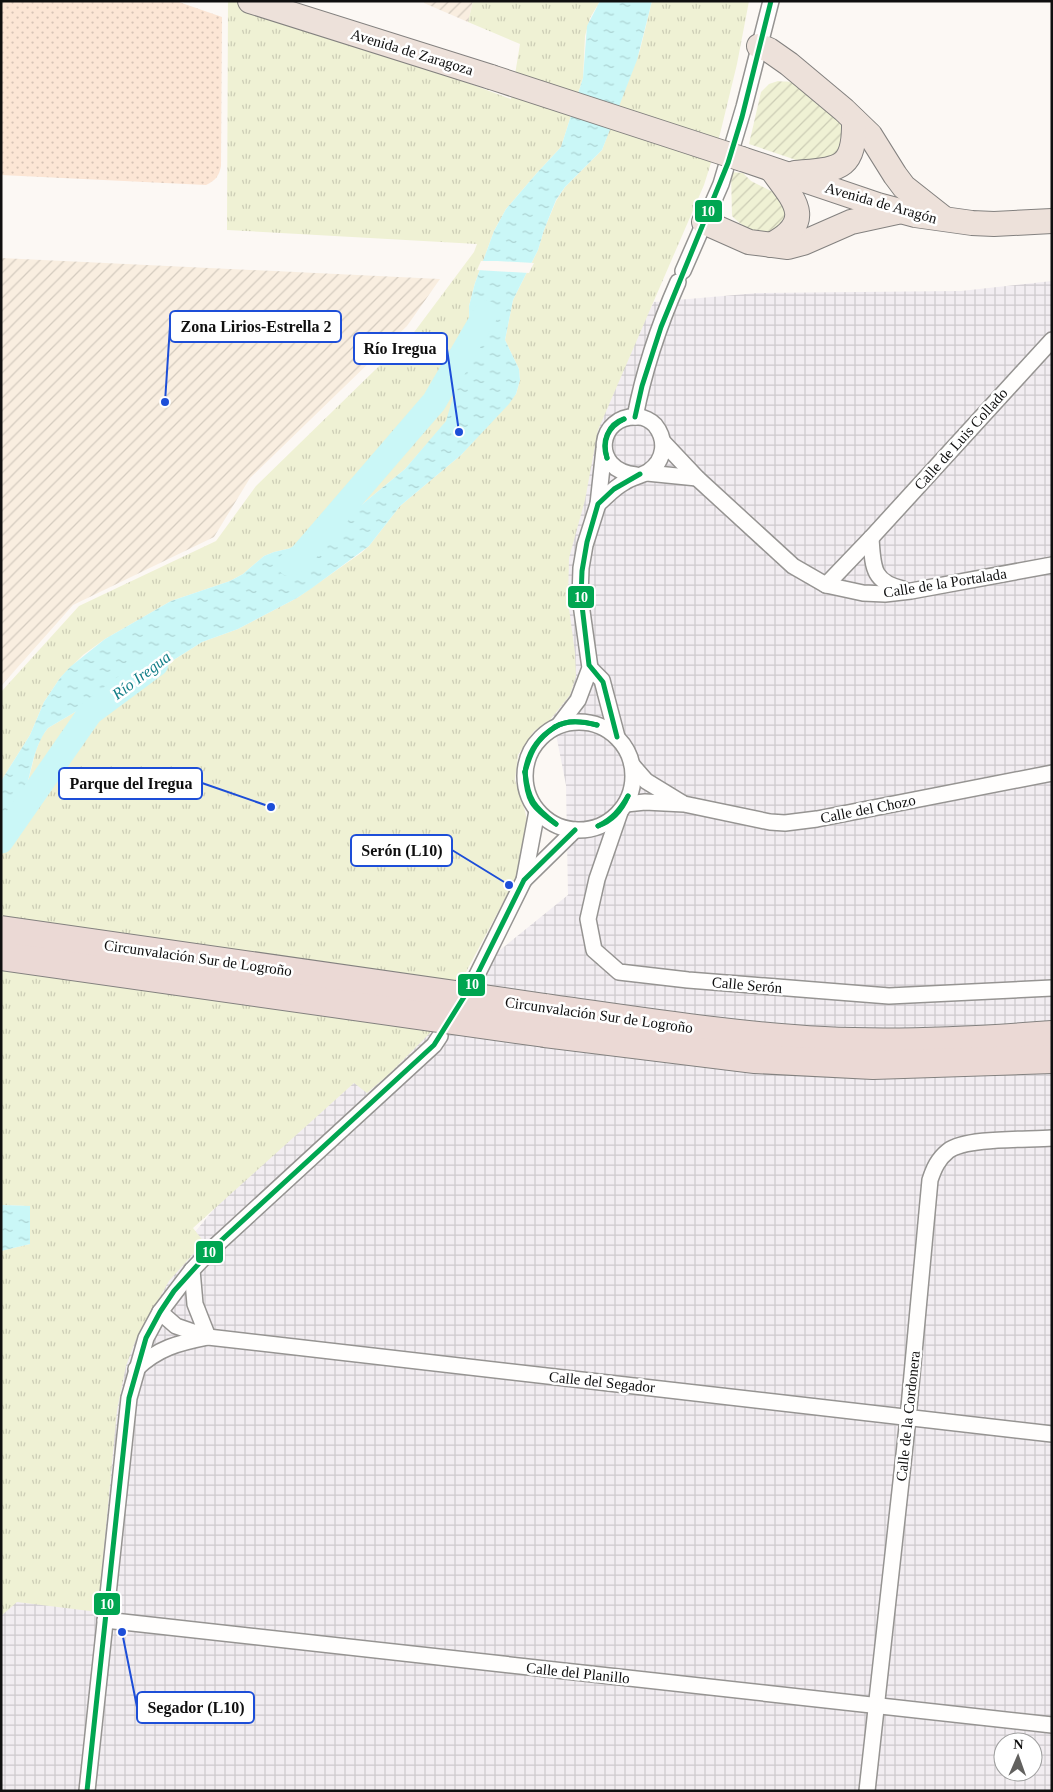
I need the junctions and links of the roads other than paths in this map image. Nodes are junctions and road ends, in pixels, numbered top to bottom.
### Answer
1 (250, 1) edge
2 (298, 1) edge
3 (771, 1) edge
4 (759, 46) junction
5 (491, 77) junction
6 (854, 120) junction
7 (777, 172) junction
8 (901, 212) junction
9 (948, 221) junction
10 (1052, 221) edge
11 (704, 222) junction
12 (771, 245) junction
13 (1052, 340) edge
14 (635, 417) junction
15 (664, 443) junction
16 (604, 449) junction
17 (642, 474) junction
18 (697, 478) junction
19 (598, 504) junction
20 (871, 538) junction
21 (1052, 565) edge
22 (826, 584) junction
23 (911, 591) junction
24 (590, 668) junction
25 (559, 724) junction
26 (617, 737) junction
27 (633, 766) junction
28 (1052, 773) edge
29 (684, 804) junction
30 (623, 808) junction
31 (537, 811) junction
32 (574, 830) junction
33 (524, 880) junction
34 (1, 930) edge
35 (1, 956) edge
36 (474, 981) dead end
37 (1052, 988) edge
38 (545, 1020) junction
39 (1052, 1035) edge
40 (440, 1036) dead end
41 (1052, 1059) edge
42 (1052, 1138) edge
43 (192, 1270) junction
44 (160, 1312) junction
45 (208, 1338) junction
46 (136, 1368) junction
47 (908, 1418) junction
48 (1052, 1434) edge
49 (105, 1620) junction
50 (877, 1706) junction
51 (1052, 1725) edge
52 (87, 1791) edge
53 (867, 1791) edge

1 - 5 main road, Avenida de Zaragoza
2 - 5 main road, Avenida de Zaragoza
3 - 4 street
4 - 6 main road
4 - 11 street
5 - 7 main road, Avenida de Aragón, bridge
6 - 7 main road
6 - 9 main road
7 - 8 main road, Avenida de Aragón
7 - 12 main road
8 - 9 main road, Avenida de Aragón
8 - 12 main road
9 - 10 main road, Avenida de Aragón
11 - 12 main road
11 - 14 street
13 - 20 street, Calle de Luis Collado
14 - 15 street
14 - 16 street
15 - 17 street
15 - 18 street, Calle de la Portalada
16 - 17 street
16 - 19 street
17 - 18 street
17 - 19 street
18 - 22 street, Calle de la Portalada
19 - 24 street
20 - 22 street, Calle de Luis Collado
20 - 23 street
21 - 23 street, Calle de la Portalada
22 - 23 street, Calle de la Portalada
24 - 25 street
24 - 26 street
25 - 26 street
25 - 31 street
26 - 27 street
27 - 29 street, Calle del Chozo
27 - 30 street
28 - 29 street, Calle del Chozo
29 - 30 street, Calle del Chozo
30 - 32 street
30 - 37 street, Calle Serón
31 - 32 street
31 - 33 street
32 - 33 street
33 - 36 street
34 - 38 highway, Circunvalación Sur de Logroño, bridge
35 - 38 highway, Circunvalación Sur de Logroño, bridge
38 - 39 highway, Circunvalación Sur de Logroño
38 - 41 highway, Circunvalación Sur de Logroño
40 - 43 street
42 - 47 street, Calle de la Cordonera
43 - 44 street
43 - 45 street
44 - 45 street, Calle del Segador
44 - 46 street
45 - 46 street
45 - 47 street, Calle del Segador
46 - 49 street
47 - 48 street, Calle del Segador
47 - 50 street, Calle de la Cordonera
49 - 50 street, Calle del Planillo
49 - 52 street
50 - 51 street, Calle del Planillo
50 - 53 street, Calle de la Cordonera

